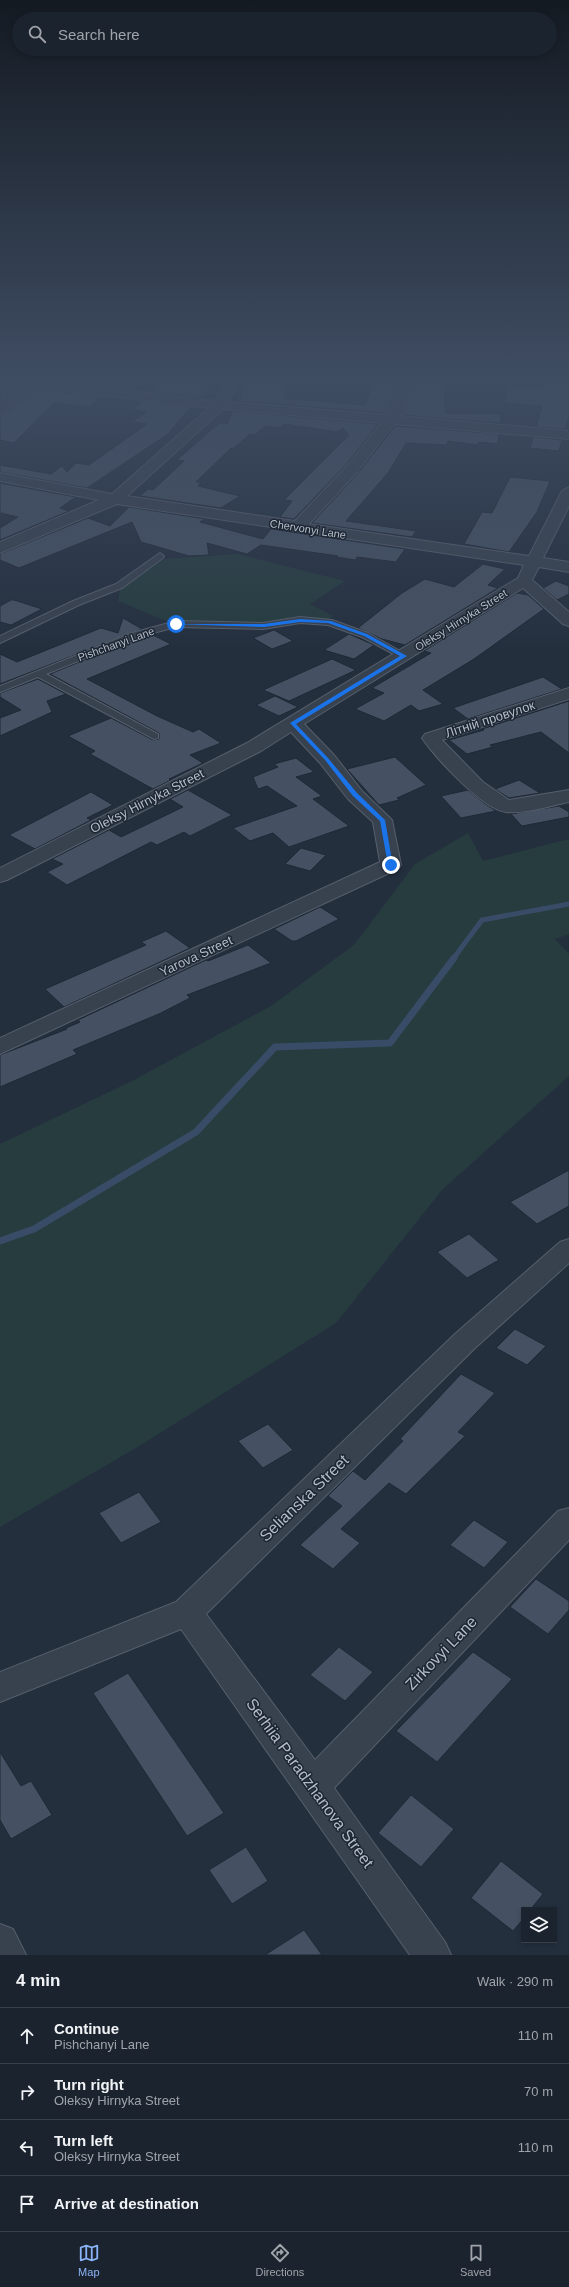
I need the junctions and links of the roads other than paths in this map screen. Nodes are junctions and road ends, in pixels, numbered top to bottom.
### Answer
1 (149, 468) edge
2 (353, 468) edge
3 (0, 477) edge
4 (569, 491) edge
5 (115, 499) junction
6 (298, 527) junction
7 (0, 548) edge
8 (160, 556) dead end
9 (533, 563) junction
10 (569, 567) edge
11 (524, 581) junction
12 (569, 621) edge
13 (0, 640) edge
14 (404, 656) junction
15 (39, 674) junction
16 (0, 689) edge
17 (569, 693) edge
18 (293, 723) junction
19 (154, 736) dead end
20 (569, 796) edge
21 (0, 876) edge
22 (0, 1047) edge
23 (569, 1248) edge
24 (569, 1520) edge
25 (187, 1612) junction
26 (0, 1687) edge
27 (314, 1786) junction
28 (0, 1942) edge
29 (7, 1955) edge
30 (432, 1955) edge

1 - 5 street
2 - 6 street
3 - 5 street, Chervonyi Lane
4 - 9 street
5 - 6 street, Chervonyi Lane
5 - 7 street
6 - 9 street, Chervonyi Lane
8 - 13 lane
9 - 10 street, Chervonyi Lane
9 - 11 street
11 - 12 street
11 - 14 street, Oleksy Hirnyka Street
14 - 15 lane, Pishchanyi Lane
14 - 18 street, Oleksy Hirnyka Street
15 - 16 lane, Pishchanyi Lane
15 - 19 lane
17 - 20 street, Літній провулок
18 - 21 street, Oleksy Hirnyka Street
18 - 22 street, Yarova Street
23 - 25 street, Selianska Street
24 - 27 street, Zirkovyi Lane
25 - 26 street, Selianska Street
25 - 27 street, Serhiia Paradzhanova Street
27 - 30 street, Serhiia Paradzhanova Street
28 - 29 street

